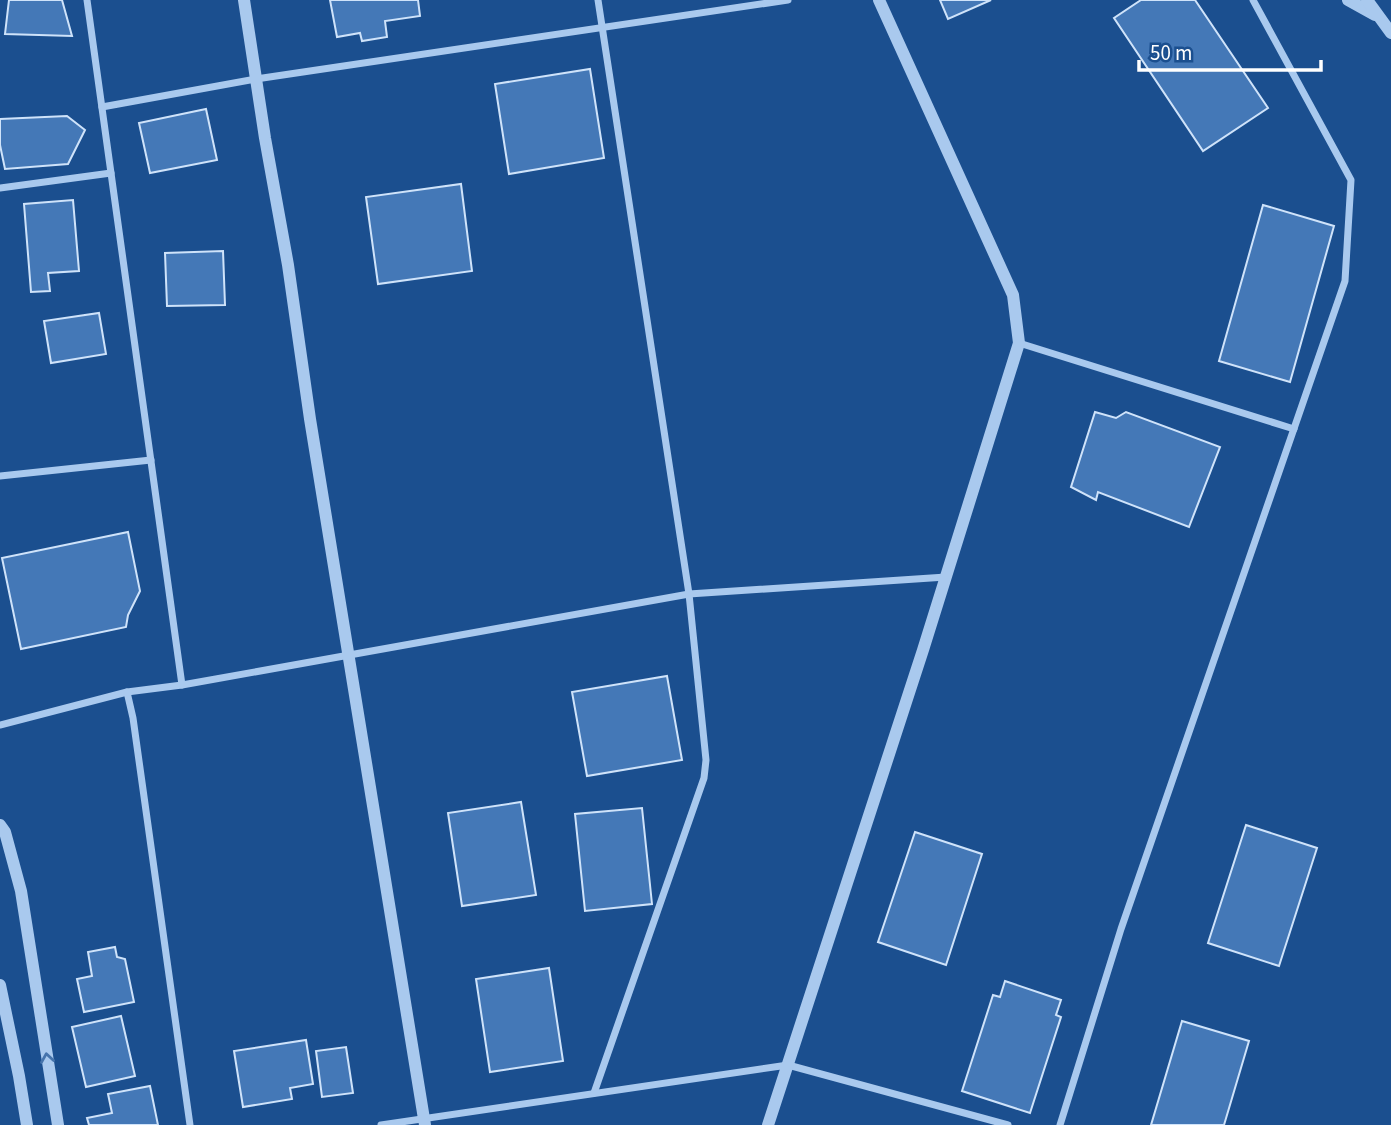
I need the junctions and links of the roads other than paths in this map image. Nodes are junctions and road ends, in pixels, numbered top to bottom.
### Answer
1 (87, 0) edge
2 (244, 0) edge
3 (598, 0) edge
4 (788, 0) edge
5 (880, 0) edge
6 (1253, 0) edge
7 (1348, 0) edge
8 (1367, 0) edge
9 (1377, 17) junction
10 (602, 28) junction
11 (1391, 33) edge
12 (256, 79) junction
13 (102, 107) junction
14 (111, 173) junction
15 (0, 188) edge
16 (1019, 343) junction
17 (1294, 429) junction
18 (151, 460) junction
19 (0, 476) edge
20 (946, 577) junction
21 (689, 594) junction
22 (348, 655) junction
23 (182, 685) junction
24 (128, 692) junction
25 (0, 725) edge
26 (0, 825) edge
27 (0, 985) edge
28 (788, 1065) junction
29 (594, 1093) junction
30 (424, 1122) edge
31 (27, 1125) edge
32 (58, 1125) edge
33 (190, 1125) edge
34 (381, 1125) edge
35 (768, 1125) edge
36 (1007, 1125) edge
37 (1060, 1125) edge

1 - 13 street
2 - 12 street
3 - 10 street
4 - 10 street
5 - 16 street
6 - 17 street
7 - 9 street
8 - 9 street
9 - 11 street
10 - 12 street
10 - 21 street
12 - 13 street
12 - 22 street
13 - 14 street
14 - 15 street
14 - 18 street
16 - 17 street
16 - 20 street
17 - 37 street
18 - 19 street
18 - 23 street
20 - 21 street
20 - 28 street
21 - 22 street
21 - 29 street
22 - 23 street
22 - 30 street
23 - 24 street
24 - 25 street
24 - 33 street
32 -> 26 street
27 - 31 street
28 - 29 street
28 - 35 street
28 - 36 street
29 - 30 street
30 - 34 street

